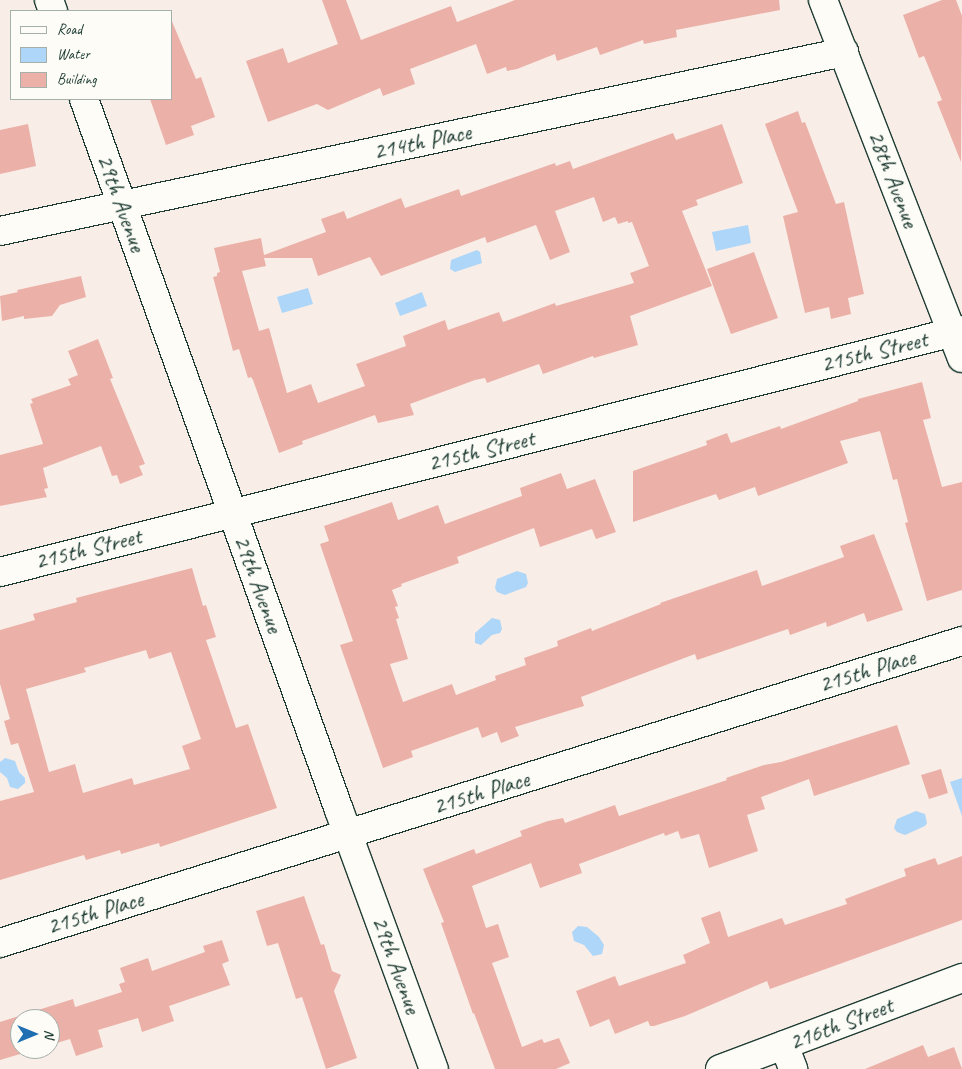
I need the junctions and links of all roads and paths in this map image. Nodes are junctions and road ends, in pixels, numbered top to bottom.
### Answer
1 (823, 0) edge
2 (844, 52) junction
3 (84, 100) edge
4 (122, 206) junction
5 (0, 231) edge
6 (957, 331) edge
7 (962, 358) edge
8 (232, 513) junction
9 (0, 572) edge
10 (962, 641) edge
11 (348, 835) junction
12 (0, 943) edge
13 (962, 978) edge
14 (788, 1057) edge
15 (434, 1069) edge
16 (720, 1069) edge

1 - 2 street, 28th Avenue
2 - 4 street, 214th Place
2 - 6 street, 28th Avenue
3 - 4 street, 29th Avenue
4 - 5 street, 214th Place
4 - 8 street, 29th Avenue
6 - 7 street, 28th Avenue
6 - 8 street, 215th Street
8 - 9 street, 215th Street
8 - 11 street, 29th Avenue
10 - 11 street, 215th Place
11 - 12 street, 215th Place
11 - 15 street, 29th Avenue
13 - 14 street, 216th Street
14 - 16 street, 216th Street

